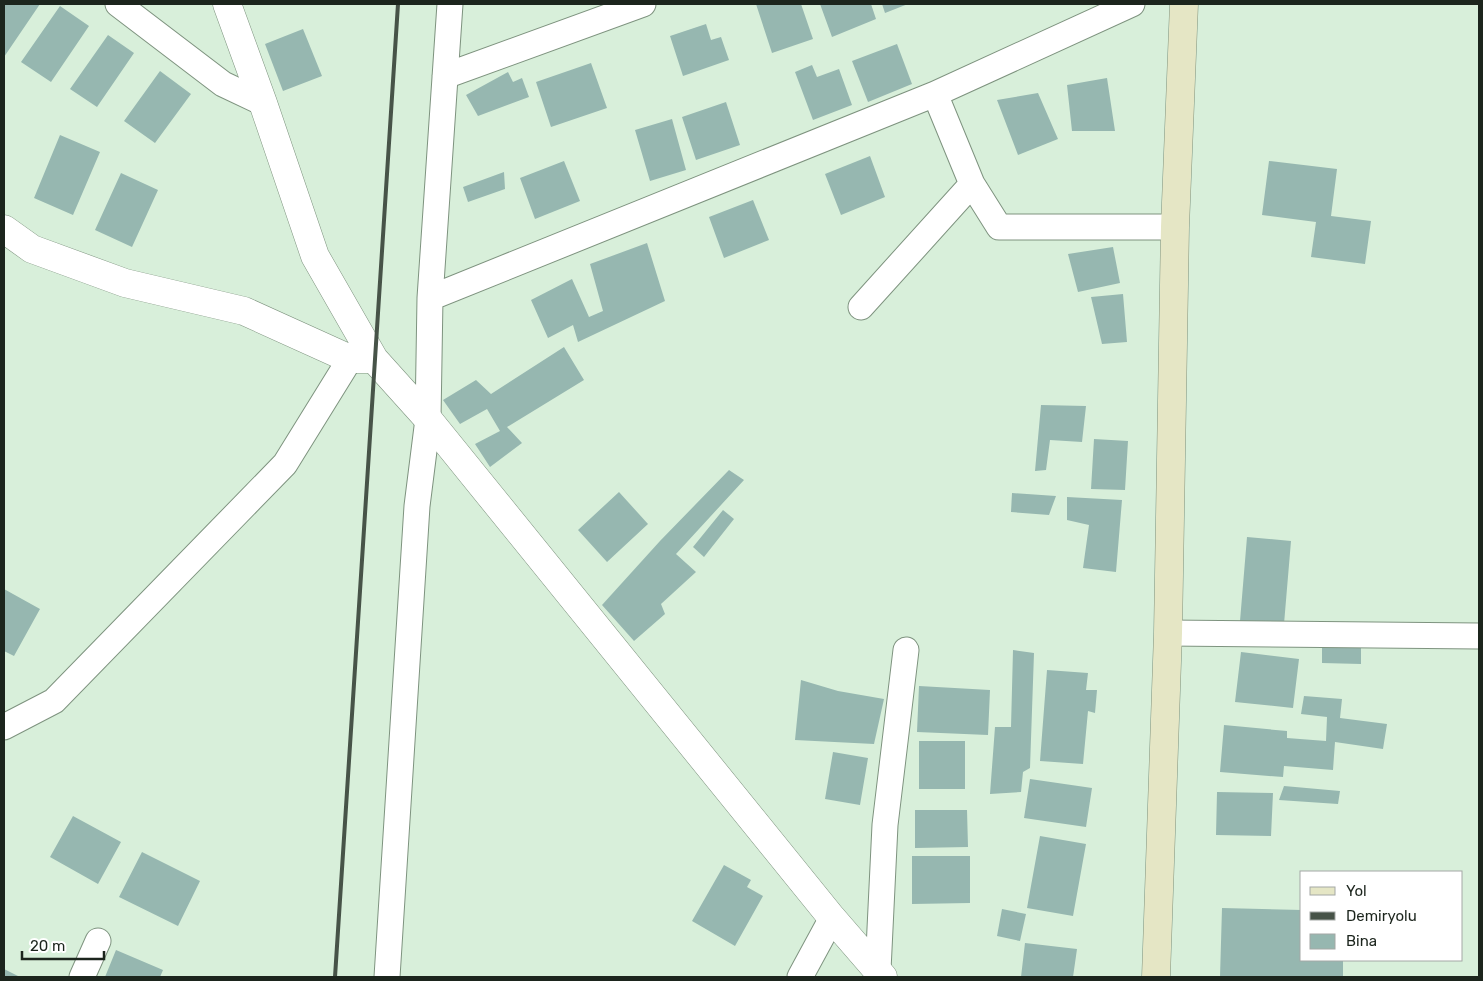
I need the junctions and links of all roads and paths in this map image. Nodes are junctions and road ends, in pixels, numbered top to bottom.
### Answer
1 (118, 4) edge
2 (227, 4) edge
3 (450, 4) edge
4 (643, 4) edge
5 (1132, 4) edge
6 (1184, 4) edge
7 (446, 76) junction
8 (935, 94) junction
9 (263, 103) junction
10 (972, 184) junction
11 (1175, 227) junction
12 (4, 229) edge
13 (430, 298) junction
14 (862, 307) dead end
15 (362, 359) junction
16 (428, 419) junction
17 (1168, 633) junction
18 (1479, 636) edge
19 (906, 650) dead end
20 (4, 727) edge
21 (832, 918) junction
22 (98, 941) dead end
23 (881, 974) edge
24 (82, 977) edge
25 (387, 977) edge
26 (800, 977) edge
27 (1156, 977) edge

1 - 9 street
2 - 9 street
3 - 7 street
4 - 7 street
5 - 8 street
6 - 11 main road
7 - 13 street
8 - 10 street
8 - 13 street
9 - 15 street
10 - 11 street
10 - 14 street
11 - 17 main road
12 - 15 street
13 - 16 street
15 - 16 street
15 - 20 street
16 - 21 street
16 - 25 street
17 - 18 street
17 - 27 main road
19 - 23 street
21 - 23 street
21 - 26 street
22 - 24 street

